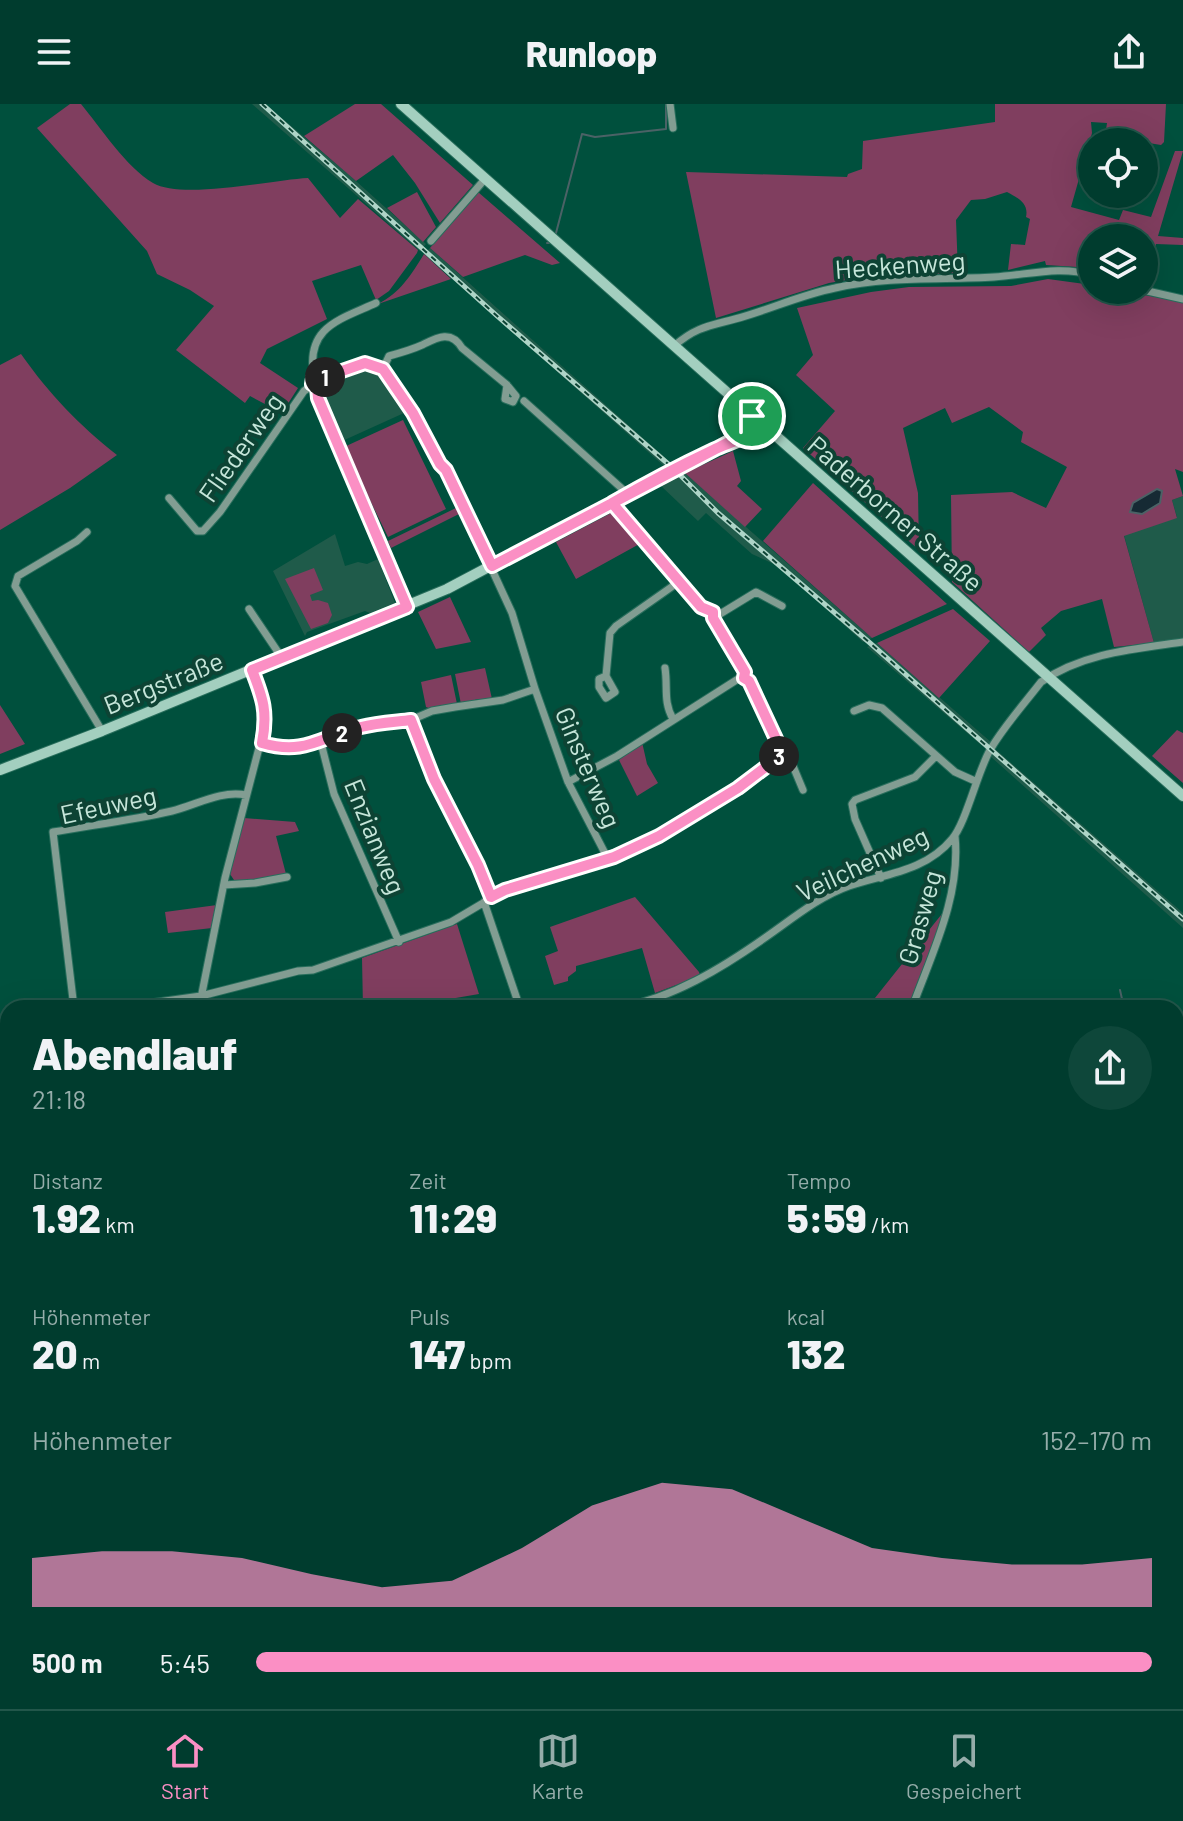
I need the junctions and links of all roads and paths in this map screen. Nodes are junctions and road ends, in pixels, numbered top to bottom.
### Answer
1 (401, 104) edge
2 (670, 104) edge
3 (673, 128) dead end
4 (485, 179) junction
5 (431, 241) dead end
6 (1078, 271) edge
7 (1158, 293) edge
8 (1183, 299) edge
9 (376, 303) dead end
10 (674, 346) junction
11 (383, 369) junction
12 (316, 382) junction
13 (507, 385) dead end
14 (524, 401) dead end
15 (752, 416) junction
16 (763, 424) junction
17 (729, 442) junction
18 (628, 494) junction
19 (169, 498) dead end
20 (612, 503) junction
21 (87, 532) dead end
22 (492, 566) junction
23 (680, 581) junction
24 (782, 606) dead end
25 (407, 607) junction
26 (249, 609) dead end
27 (713, 612) junction
28 (1183, 642) edge
29 (282, 658) junction
30 (665, 668) dead end
31 (252, 670) junction
32 (606, 676) dead end
33 (1048, 677) junction
34 (744, 678) junction
35 (535, 689) junction
36 (854, 711) dead end
37 (673, 719) junction
38 (411, 720) junction
39 (102, 731) junction
40 (262, 743) junction
41 (321, 743) junction
42 (936, 756) junction
43 (779, 757) junction
44 (0, 770) edge
45 (975, 781) junction
46 (568, 782) junction
47 (803, 790) dead end
48 (246, 795) junction
49 (1183, 796) edge
50 (955, 836) junction
51 (608, 859) junction
52 (287, 877) dead end
53 (881, 878) junction
54 (224, 885) junction
55 (487, 900) junction
56 (399, 942) junction
57 (201, 996) junction
58 (73, 1000) edge
59 (172, 1000) edge
60 (200, 1000) edge
61 (517, 1000) edge
62 (647, 1000) edge
63 (915, 1000) edge

1 - 4 main road, Paderborner Straße
2 - 3 street
4 - 5 street
4 - 10 main road, Paderborner Straße
6 - 10 street, Heckenweg
7 - 8 street
9 - 12 street
10 - 15 main road, Paderborner Straße
11 - 12 street
11 - 13 street
11 - 22 street, Ginsterweg
12 - 19 street, Fliederweg
12 - 25 street
14 - 18 street
15 - 16 main road, Paderborner Straße
15 - 17 main road, Bergstraße
16 - 17 main road, Bergstraße
16 - 33 main road, Paderborner Straße
17 - 18 main road, Bergstraße
18 - 20 main road, Bergstraße
20 - 22 main road, Bergstraße
20 - 23 street
21 - 39 street
22 - 25 main road, Bergstraße
22 - 35 street, Ginsterweg
23 - 27 street
23 - 32 street
24 - 27 street
25 - 29 main road, Bergstraße
26 - 29 street
27 - 34 street
28 - 33 street
29 - 31 main road, Bergstraße
30 - 37 street
31 - 39 main road, Bergstraße
31 - 40 street
33 - 45 street, Veilchenweg
33 - 49 main road, Paderborner Straße
34 - 37 street
34 - 43 street
35 - 38 street
35 - 46 street, Ginsterweg
36 - 42 street
37 - 46 street
38 - 41 street
38 - 55 street
39 - 44 main road, Bergstraße
40 - 41 street
40 - 48 street
41 - 56 street, Enzianweg
42 - 45 street
42 - 53 street
43 - 47 street
43 - 51 street
45 - 50 street, Veilchenweg
46 - 51 street, Ginsterweg
48 - 54 street
48 - 58 street, Efeuweg
50 - 53 street, Veilchenweg
50 - 63 street, Grasweg
51 - 55 street, Ginsterweg
52 - 54 street
53 - 62 street, Veilchenweg
54 - 57 street
55 - 56 street, Ginsterweg
55 - 61 street
56 - 57 street, Ginsterweg
57 - 59 street
57 - 60 street

